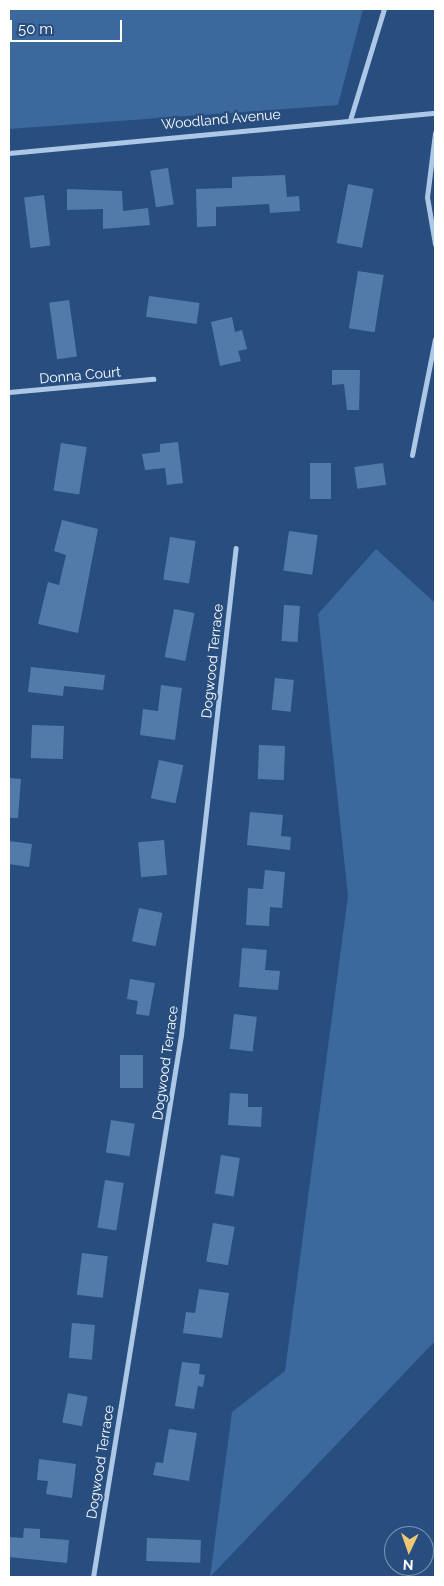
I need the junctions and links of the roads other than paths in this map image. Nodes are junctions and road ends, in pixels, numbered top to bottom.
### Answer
1 (384, 9) edge
2 (435, 113) edge
3 (350, 120) junction
4 (435, 133) edge
5 (9, 153) edge
6 (435, 244) edge
7 (435, 339) edge
8 (153, 380) dead end
9 (9, 392) edge
10 (412, 454) dead end
11 (236, 548) dead end
12 (93, 1577) edge

1 - 3 street
2 - 3 street, Woodland Avenue
3 - 5 street, Woodland Avenue
4 - 6 street
7 - 10 street
8 - 9 street, Donna Court
11 - 12 street, Dogwood Terrace

